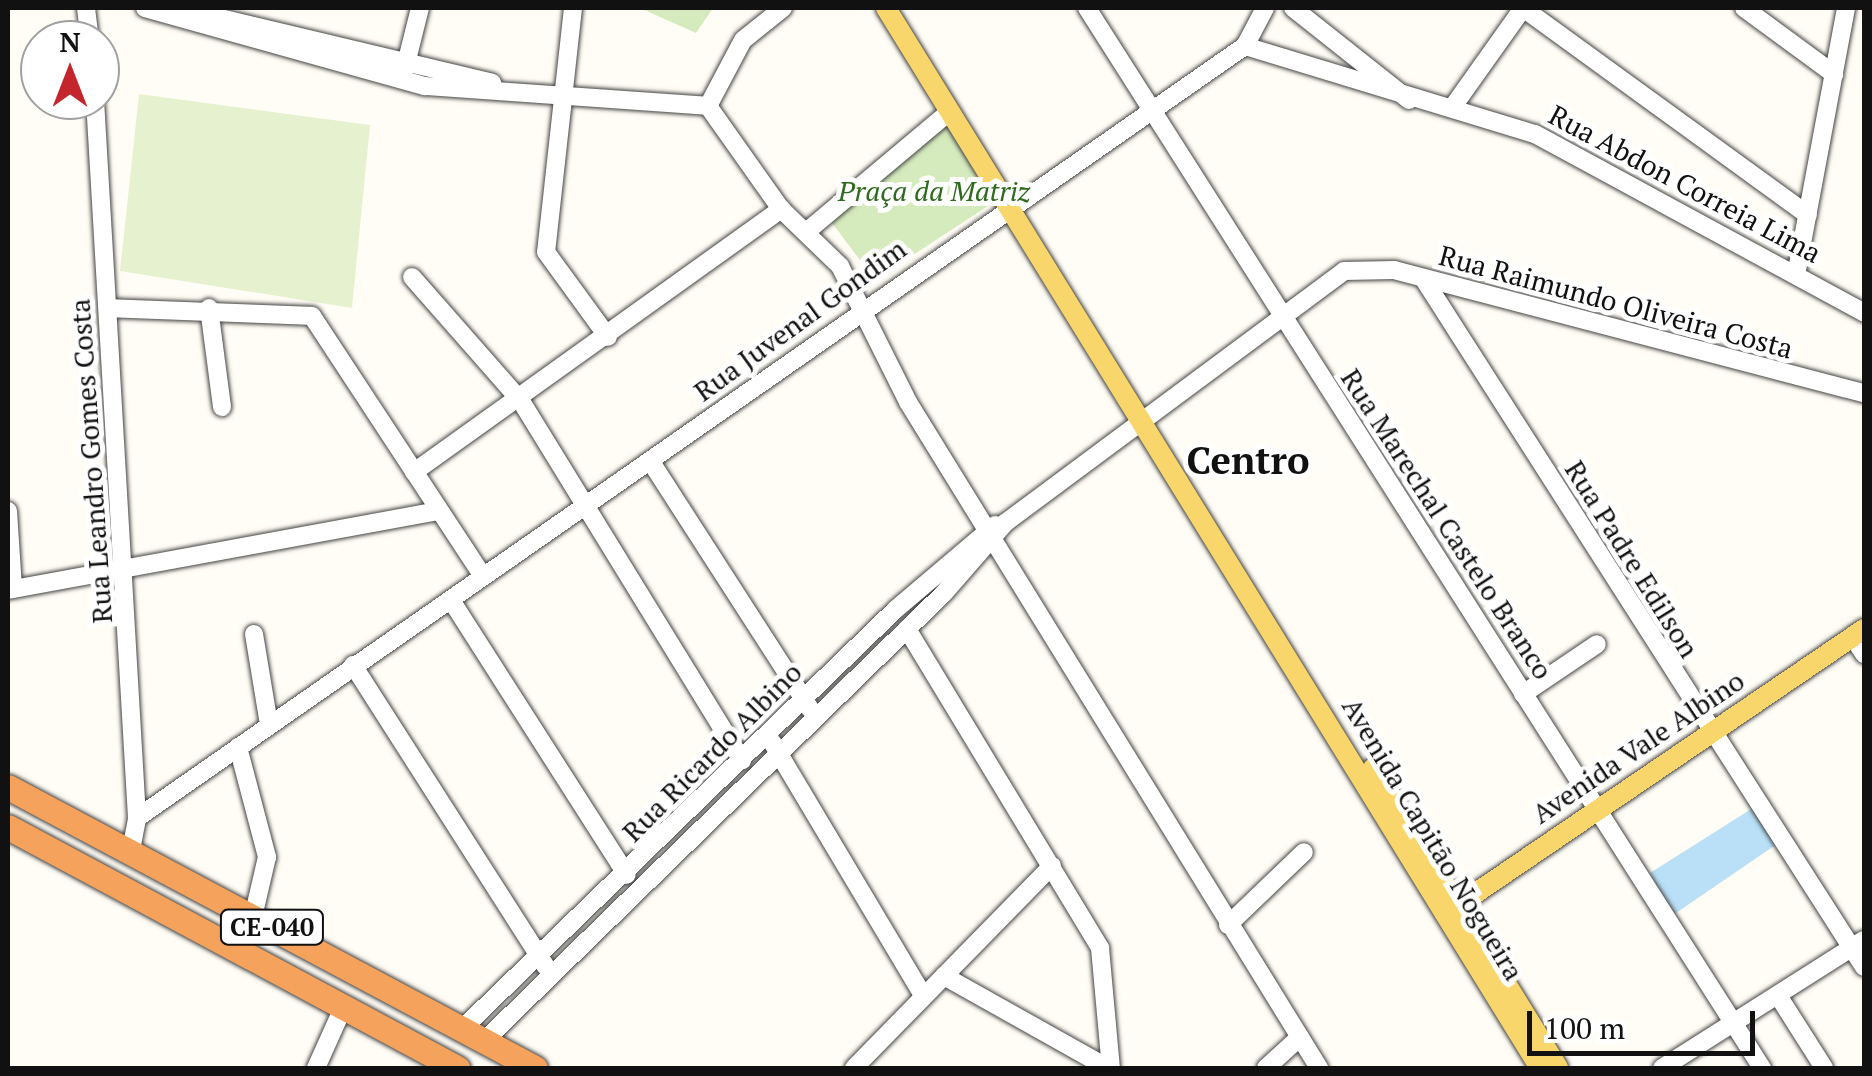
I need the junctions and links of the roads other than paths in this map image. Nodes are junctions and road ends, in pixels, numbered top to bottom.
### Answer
1 (178, 8) edge
2 (420, 8) edge
3 (574, 8) edge
4 (782, 8) edge
5 (886, 8) edge
6 (1087, 8) edge
7 (1265, 8) edge
8 (1293, 8) edge
9 (1523, 8) edge
10 (1744, 8) edge
11 (1846, 8) edge
12 (151, 9) edge
13 (1245, 46) junction
14 (404, 68) junction
15 (1834, 74) junction
16 (568, 96) junction
17 (1409, 100) junction
18 (708, 106) junction
19 (1452, 108) junction
20 (1151, 110) junction
21 (950, 111) junction
22 (96, 120) edge
23 (1009, 203) junction
24 (781, 209) junction
25 (1808, 216) junction
26 (806, 232) junction
27 (1797, 270) junction
28 (412, 277) dead end
29 (1423, 278) junction
30 (108, 308) junction
31 (209, 308) junction
32 (864, 309) junction
33 (1864, 313) edge
34 (1282, 317) junction
35 (608, 338) junction
36 (1864, 393) edge
37 (521, 401) junction
38 (222, 407) dead end
39 (1146, 420) junction
40 (651, 462) junction
41 (414, 472) junction
42 (588, 502) junction
43 (8, 510) edge
44 (439, 511) junction
45 (988, 534) junction
46 (126, 566) junction
47 (483, 576) junction
48 (10, 589) edge
49 (451, 600) junction
50 (908, 629) junction
51 (254, 634) dead end
52 (1860, 640) edge
53 (1597, 644) dead end
54 (353, 665) junction
55 (1523, 694) junction
56 (803, 700) junction
57 (816, 715) junction
58 (269, 725) junction
59 (1708, 730) junction
60 (772, 743) junction
61 (238, 747) junction
62 (742, 760) junction
63 (8, 787) edge
64 (1598, 808) junction
65 (137, 818) junction
66 (697, 818) junction
67 (8, 828) edge
68 (131, 850) junction
69 (1304, 852) dead end
70 (1052, 866) junction
71 (626, 875) junction
72 (1452, 908) junction
73 (253, 917) junction
74 (1228, 926) junction
75 (1859, 945) edge
76 (546, 967) junction
77 (1864, 967) edge
78 (944, 976) junction
79 (923, 995) junction
80 (1778, 997) junction
81 (343, 1008) junction
82 (1734, 1024) junction
83 (473, 1035) junction
84 (1300, 1038) junction
85 (316, 1068) edge
86 (457, 1068) edge
87 (535, 1068) edge
88 (854, 1068) edge
89 (1110, 1068) edge
90 (1266, 1068) edge
91 (1319, 1068) edge
92 (1540, 1068) edge
93 (1558, 1068) edge
94 (1662, 1068) edge
95 (1762, 1068) edge
96 (1824, 1068) edge

1 - 14 street
2 - 14 street
3 - 16 street
4 - 18 street
5 - 21 main road, Avenida Capitão Nogueira
6 - 20 street, Rua Marechal Castelo Branco
7 - 13 street, Rua Juvenal Gondim
8 - 17 street
9 - 19 street
9 - 25 street
10 - 15 street
11 - 15 street
12 - 16 street
13 - 17 street, Rua Abdon Correia Lima
13 - 20 street, Rua Juvenal Gondim
14 - 16 street
15 - 25 street
16 - 18 street
16 - 35 street
17 - 19 street, Rua Abdon Correia Lima
18 - 24 street
19 - 27 street, Rua Abdon Correia Lima
20 - 23 street, Rua Juvenal Gondim
20 - 34 street, Rua Marechal Castelo Branco
21 - 23 main road, Avenida Capitão Nogueira
21 - 26 street
22 - 30 street, Rua Leandro Gomes Costa
23 - 32 street, Rua Juvenal Gondim
23 - 39 main road, Avenida Capitão Nogueira
24 - 26 street
24 - 35 street
25 - 27 street
26 - 32 street
27 - 33 street, Rua Abdon Correia Lima
28 - 37 street
29 - 34 street, Rua Raimundo Oliveira Costa
29 - 36 street, Rua Raimundo Oliveira Costa
29 - 59 street, Rua Padre Edilson
30 - 31 street
30 - 46 street, Rua Leandro Gomes Costa
31 - 38 street
31 - 41 street
32 - 40 street, Rua Juvenal Gondim
32 - 45 street
34 - 39 street
34 - 55 street, Rua Marechal Castelo Branco
35 - 37 street
37 - 41 street
37 - 42 street
39 - 45 street
39 - 72 main road, Avenida Capitão Nogueira
40 - 42 street, Rua Juvenal Gondim
40 - 56 street
41 - 44 street
42 - 47 street, Rua Juvenal Gondim
42 - 62 street
43 - 48 street
44 - 46 street
44 - 47 street
45 - 50 street, Rua Ricardo Albino
45 - 56 street, Rua Ricardo Albino
45 - 74 street
46 - 48 street
46 - 65 street, Rua Leandro Gomes Costa
47 - 49 street, Rua Juvenal Gondim
49 - 54 street, Rua Juvenal Gondim
49 - 71 street
50 - 57 street, Rua Ricardo Albino
50 - 70 street
51 - 58 street
52 - 59 main road, Avenida Vale Albino
53 - 55 street
54 - 58 street, Rua Juvenal Gondim
54 - 76 street
55 - 64 street, Rua Marechal Castelo Branco
56 - 57 street
56 - 60 street, Rua Ricardo Albino
57 - 60 street, Rua Ricardo Albino
58 - 61 street, Rua Juvenal Gondim
59 - 64 main road, Avenida Vale Albino
59 - 75 street, Rua Padre Edilson
60 - 62 street, Rua Ricardo Albino
60 - 66 street, Rua Ricardo Albino
60 - 79 street
61 - 65 street, Rua Juvenal Gondim
61 - 73 street
62 - 66 street, Rua Ricardo Albino
63 - 68 highway, CE-040
64 - 72 main road, Avenida Vale Albino
64 - 82 street, Rua Marechal Castelo Branco
65 - 68 street
66 - 71 street, Rua Ricardo Albino
66 - 76 street, Rua Ricardo Albino
67 - 81 highway, CE-040
68 - 73 highway, CE-040
69 - 74 street
70 - 78 street
70 - 89 street
71 - 76 street, Rua Ricardo Albino
72 - 92 main road, Avenida Capitão Nogueira
72 - 93 main road, Avenida Capitão Nogueira
73 - 83 highway, CE-040
74 - 84 street
75 - 77 street, Rua Padre Edilson
75 - 80 street
76 - 83 street, Rua Ricardo Albino
78 - 79 street
78 - 89 street
79 - 88 street
80 - 82 street
80 - 96 street
81 - 85 street
81 - 86 highway, CE-040
82 - 94 street
82 - 95 street, Rua Marechal Castelo Branco
83 - 87 highway, CE-040
84 - 90 street
84 - 91 street

